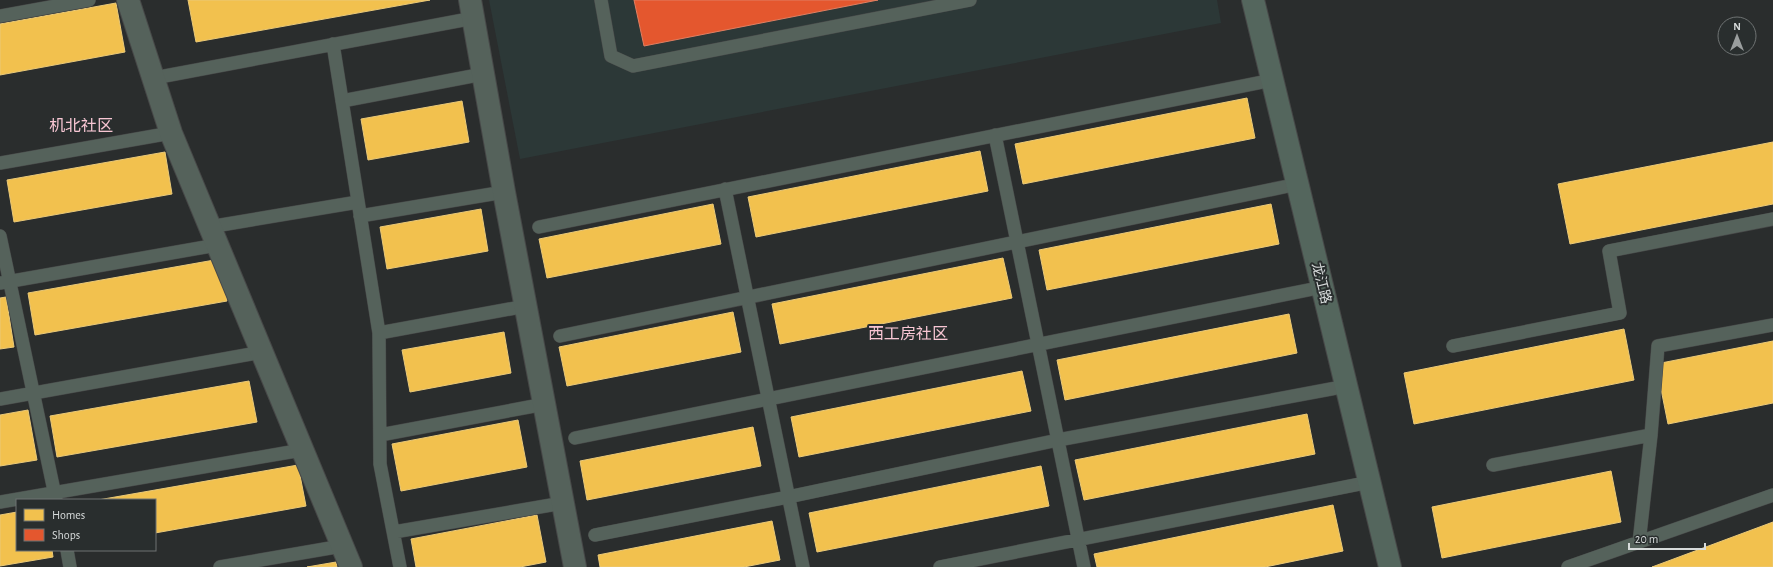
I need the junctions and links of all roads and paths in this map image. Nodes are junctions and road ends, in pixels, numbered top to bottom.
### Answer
1 (89, 0) edge
2 (128, 0) edge
3 (601, 0) edge
4 (970, 0) edge
5 (1253, 0) edge
6 (472, 9) edge
7 (0, 16) edge
8 (333, 44) junction
9 (483, 74) junction
10 (154, 78) junction
11 (1272, 80) junction
12 (342, 101) junction
13 (170, 134) junction
14 (995, 135) junction
15 (0, 163) edge
16 (1298, 184) junction
17 (725, 189) junction
18 (504, 192) junction
19 (358, 202) junction
20 (360, 216) junction
21 (1773, 219) edge
22 (539, 227) dead end
23 (0, 236) edge
24 (213, 236) junction
25 (1017, 242) junction
26 (5, 282) edge
27 (1323, 287) junction
28 (747, 298) junction
29 (526, 306) junction
30 (1773, 325) edge
31 (379, 333) junction
32 (560, 336) dead end
33 (1038, 345) junction
34 (1453, 346) dead end
35 (262, 352) junction
36 (1347, 386) junction
37 (33, 393) junction
38 (0, 399) edge
39 (768, 400) junction
40 (545, 404) junction
41 (380, 435) junction
42 (1651, 435) junction
43 (575, 438) dead end
44 (1058, 440) junction
45 (302, 450) junction
46 (1493, 465) dead end
47 (1370, 482) junction
48 (1773, 495) edge
49 (55, 496) edge
50 (788, 497) junction
51 (28, 499) edge
52 (16, 500) edge
53 (0, 502) edge
54 (563, 502) junction
55 (394, 532) junction
56 (595, 535) dead end
57 (1078, 540) junction
58 (1639, 543) junction
59 (342, 546) junction
60 (67, 551) edge
61 (70, 567) edge
62 (220, 567) edge
63 (351, 567) edge
64 (400, 567) edge
65 (575, 567) edge
66 (803, 567) edge
67 (940, 567) edge
68 (1084, 567) edge
69 (1390, 567) edge
70 (1568, 567) edge

1 - 7 lane
2 - 10 street
3 - 4 lane
5 - 11 street, 龙江路
6 - 8 lane
6 - 9 street
8 - 10 lane
8 - 12 lane
9 - 12 lane
9 - 18 street
10 - 13 street
11 - 14 lane
11 - 16 street, 龙江路
12 - 19 lane
13 - 15 lane
13 - 24 street
14 - 17 lane
14 - 25 lane
16 - 25 lane
16 - 27 street, 龙江路
17 - 22 lane
17 - 28 lane
18 - 20 lane
18 - 29 street
19 - 20 lane
19 - 24 lane
20 - 31 lane
21 - 34 lane
23 - 26 lane
24 - 26 lane
24 - 35 street
25 - 28 lane
25 - 33 lane
26 - 37 lane
27 - 33 lane
27 - 36 street, 龙江路
28 - 32 lane
28 - 39 lane
29 - 31 lane
29 - 40 street
30 - 42 lane
31 - 41 lane
33 - 39 lane
33 - 44 lane
35 - 37 lane
35 - 45 street
36 - 44 lane
36 - 47 street, 龙江路
37 - 38 lane
37 - 49 lane
39 - 43 lane
39 - 50 lane
40 - 41 lane
40 - 54 street
41 - 55 lane
42 - 46 lane
42 - 58 lane
44 - 50 lane
44 - 57 lane
45 - 49 lane
45 - 59 street
47 - 57 lane
47 - 69 street, 龙江路
48 - 58 lane
49 - 51 lane
50 - 56 lane
50 - 66 lane
52 - 53 lane
54 - 55 lane
54 - 65 street
55 - 64 lane
57 - 67 lane
57 - 68 lane
58 - 70 lane
59 - 62 lane
59 - 63 street
60 - 61 lane

